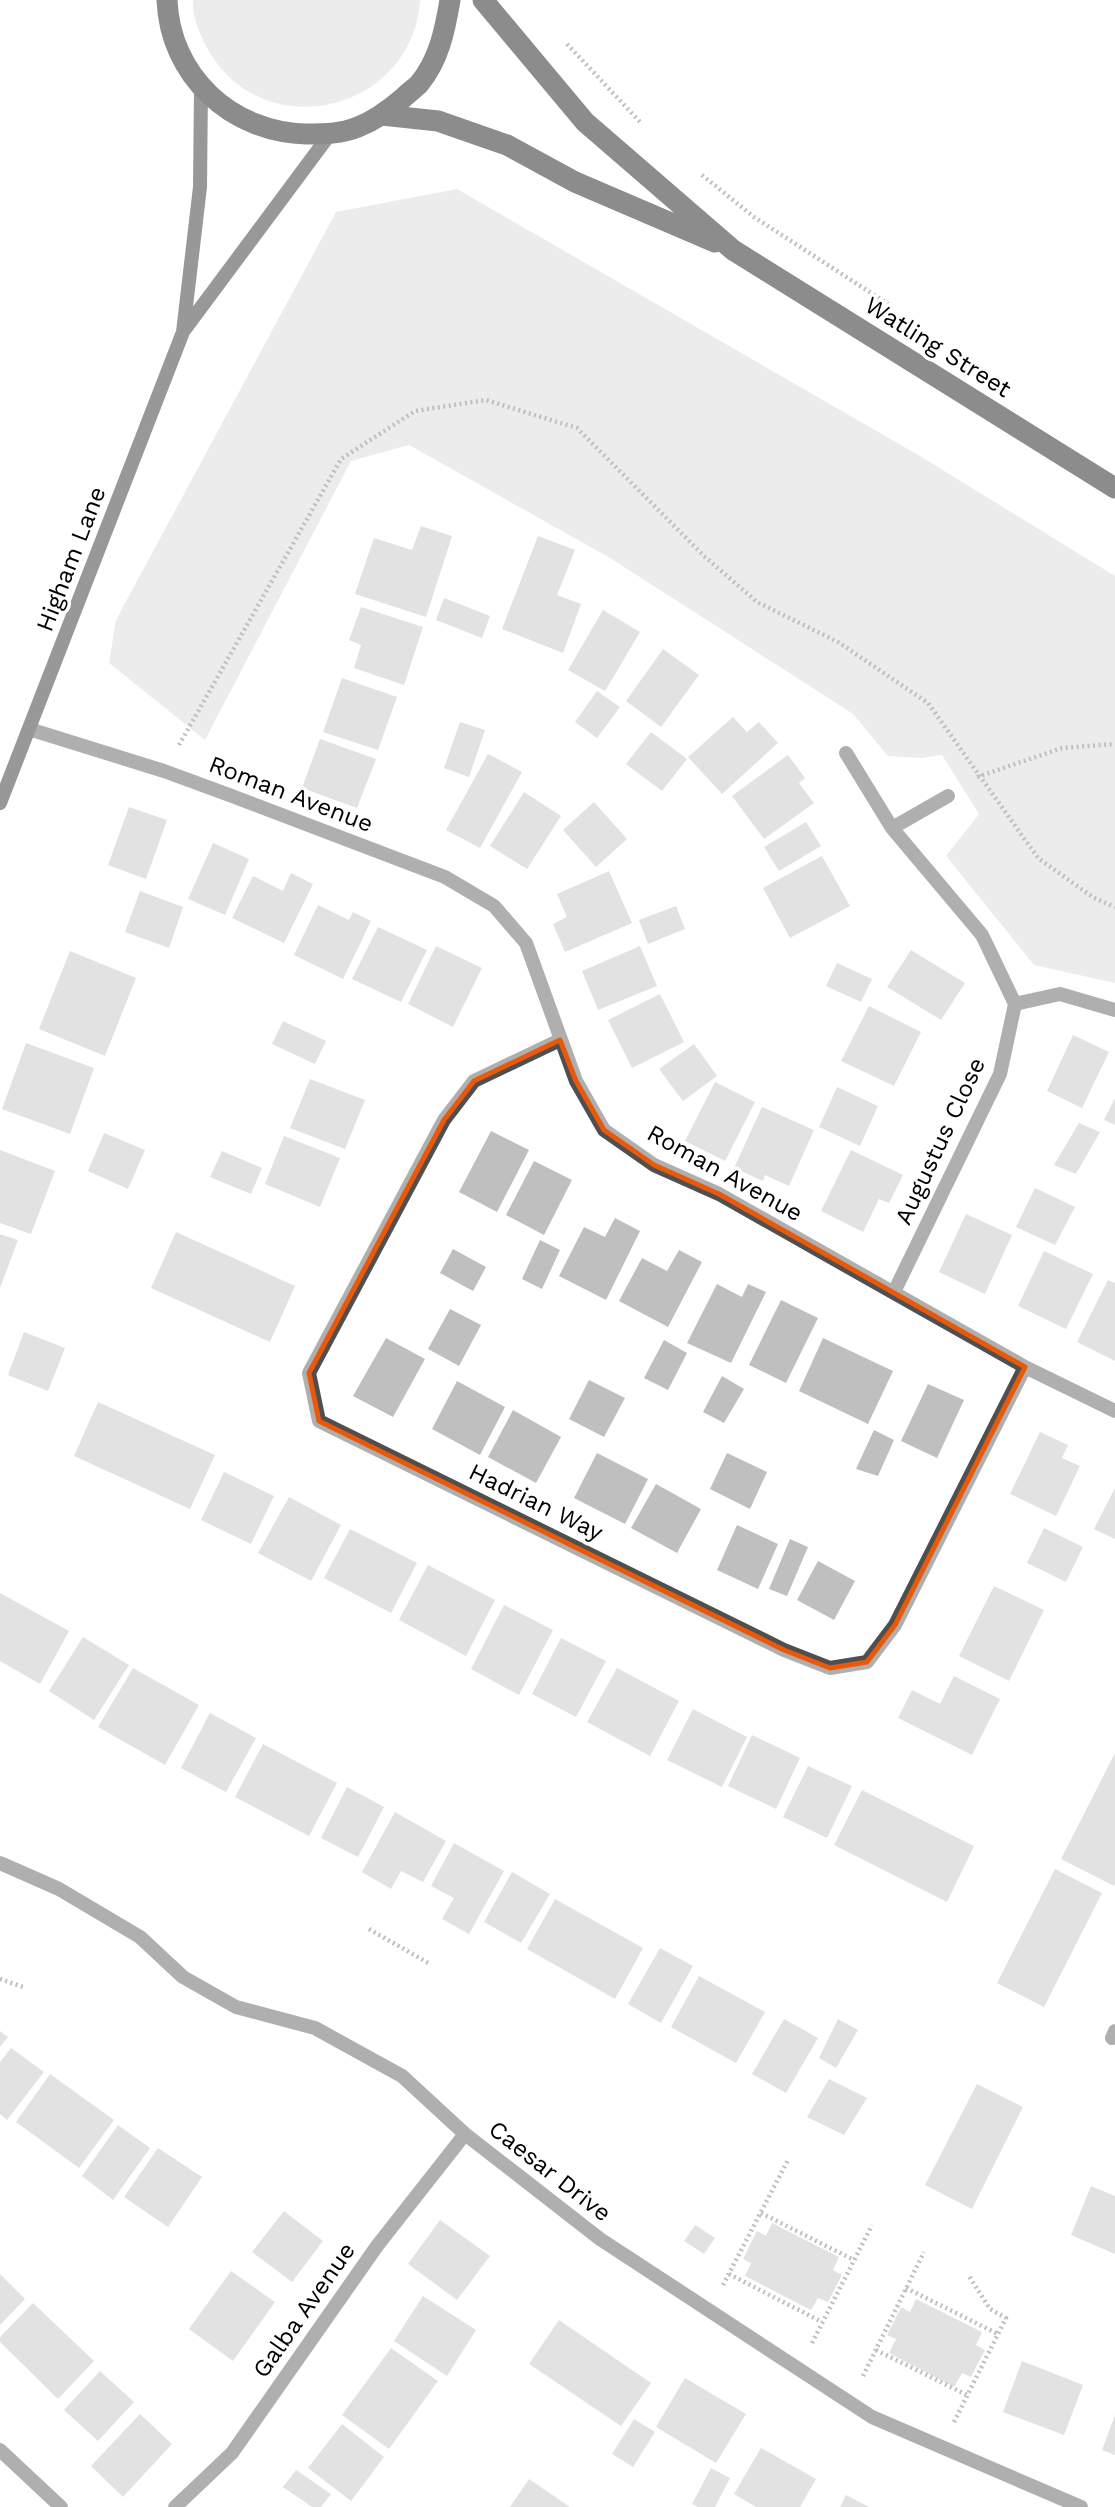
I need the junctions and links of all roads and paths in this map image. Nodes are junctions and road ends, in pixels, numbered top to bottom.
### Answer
1 (152, 0) edge
2 (450, 0) edge
3 (483, 0) edge
4 (168, 9) edge
5 (560, 37) dead end
6 (201, 87) junction
7 (382, 115) junction
8 (643, 125) dead end
9 (330, 134) junction
10 (693, 168) dead end
11 (733, 250) junction
12 (894, 307) dead end
13 (183, 332) junction
14 (1115, 488) edge
15 (29, 729) junction
16 (1115, 744) edge
17 (846, 753) dead end
18 (164, 771) junction
19 (979, 776) junction
20 (948, 796) joint
21 (0, 803) edge
22 (892, 828) junction
23 (1115, 907) edge
24 (1015, 1004) junction
25 (1115, 1010) edge
26 (560, 1040) junction
27 (894, 1292) junction
28 (1025, 1367) junction
29 (1115, 1411) edge
30 (0, 1863) edge
31 (369, 1929) dead end
32 (430, 1964) dead end
33 (0, 1979) edge
34 (23, 1987) dead end
35 (465, 2134) junction
36 (788, 2160) dead end
37 (761, 2213) junction
38 (873, 2225) dead end
39 (924, 2252) dead end
40 (854, 2260) junction
41 (729, 2273) junction
42 (969, 2276) dead end
43 (906, 2288) junction
44 (710, 2311) junction
45 (822, 2322) junction
46 (998, 2334) junction
47 (876, 2350) junction
48 (798, 2368) junction
49 (967, 2395) junction
50 (850, 2402) junction
51 (941, 2448) junction
52 (0, 2450) edge
53 (61, 2507) edge
54 (175, 2507) edge
55 (1082, 2507) edge

1 - 4 highway
2 - 7 highway
3 - 11 highway, Watling Street
4 - 6 highway
5 - 8 path
6 - 9 highway
6 - 13 street, Higham Lane
7 - 9 highway
7 - 11 highway, Watling Street
9 - 13 street, Higham Lane
10 - 12 path
11 - 14 highway, Watling Street
13 - 15 street, Higham Lane
15 - 18 street, Roman Avenue
15 - 21 street, Higham Lane
16 - 19 path
17 - 22 street
18 - 19 path
18 - 26 street, Roman Avenue
19 - 20 path
19 - 23 path
20 - 22 street
22 - 24 street
24 - 25 street
24 - 27 street, Augustus Close
26 - 27 street, Roman Avenue
26 - 28 street, Hadrian Way
27 - 28 street, Roman Avenue
28 - 29 street, Roman Avenue
30 - 35 street, Caesar Drive
31 - 32 path
33 - 34 path
35 - 44 street, Caesar Drive
35 - 54 street, Galba Avenue
36 - 37 path
37 - 40 path
37 - 41 path
38 - 40 path
39 - 43 path
40 - 45 path
41 - 44 path
41 - 45 path
42 - 46 path
43 - 46 path
43 - 47 path
44 - 48 street, Caesar Drive
45 - 48 path
46 - 49 path
47 - 49 path
47 - 50 path
48 - 50 street, Caesar Drive
49 - 51 path
50 - 51 street, Caesar Drive
51 - 55 street, Caesar Drive
52 - 53 street

